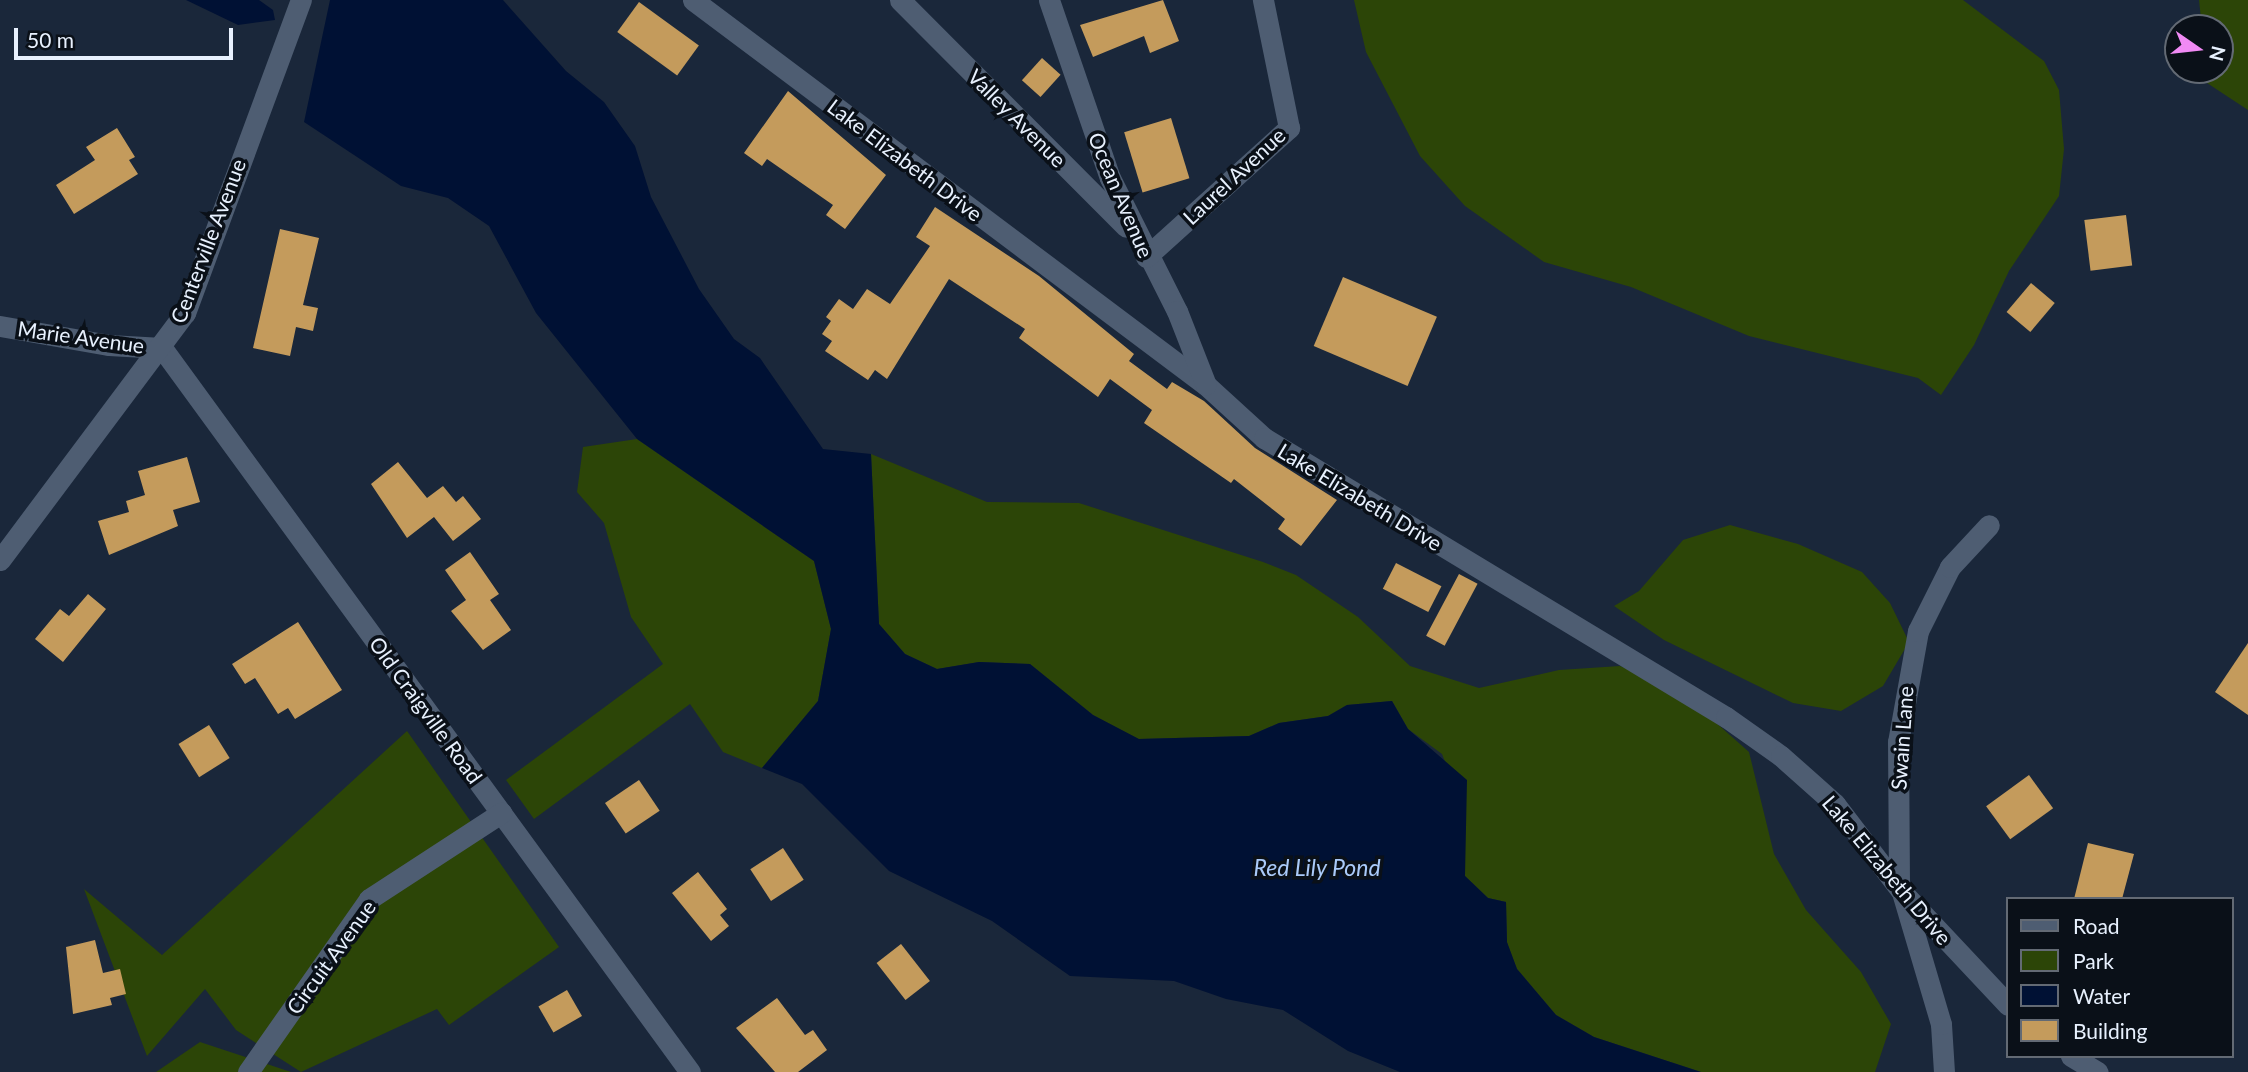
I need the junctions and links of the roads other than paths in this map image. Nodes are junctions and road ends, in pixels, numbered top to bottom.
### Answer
1 (301, 0) edge
2 (693, 0) edge
3 (900, 0) edge
4 (1049, 0) edge
5 (1263, 0) edge
6 (1135, 235) junction
7 (1146, 257) junction
8 (0, 326) edge
9 (162, 348) junction
10 (1206, 385) junction
11 (1989, 525) dead end
12 (0, 560) edge
13 (501, 813) junction
14 (1902, 891) junction
15 (2007, 1004) edge
16 (2074, 1058) edge
17 (248, 1072) edge
18 (691, 1072) edge
19 (1944, 1072) edge
20 (2098, 1072) edge

1 - 9 street, Centerville Avenue
2 - 10 street, Lake Elizabeth Drive
3 - 6 street, Valley Avenue
4 - 6 street, Ocean Avenue
5 - 7 street, Laurel Avenue
6 - 7 street, Ocean Avenue
7 - 10 street, Ocean Avenue
8 - 9 street, Marie Avenue
9 - 12 street, Centerville Avenue
9 - 13 street, Old Craigville Road
10 - 14 street, Lake Elizabeth Drive
11 - 14 street, Swain Lane
13 - 17 street, Circuit Avenue
13 - 18 street, Old Craigville Road
14 - 15 street, Lake Elizabeth Drive
14 - 19 street
16 - 20 street

